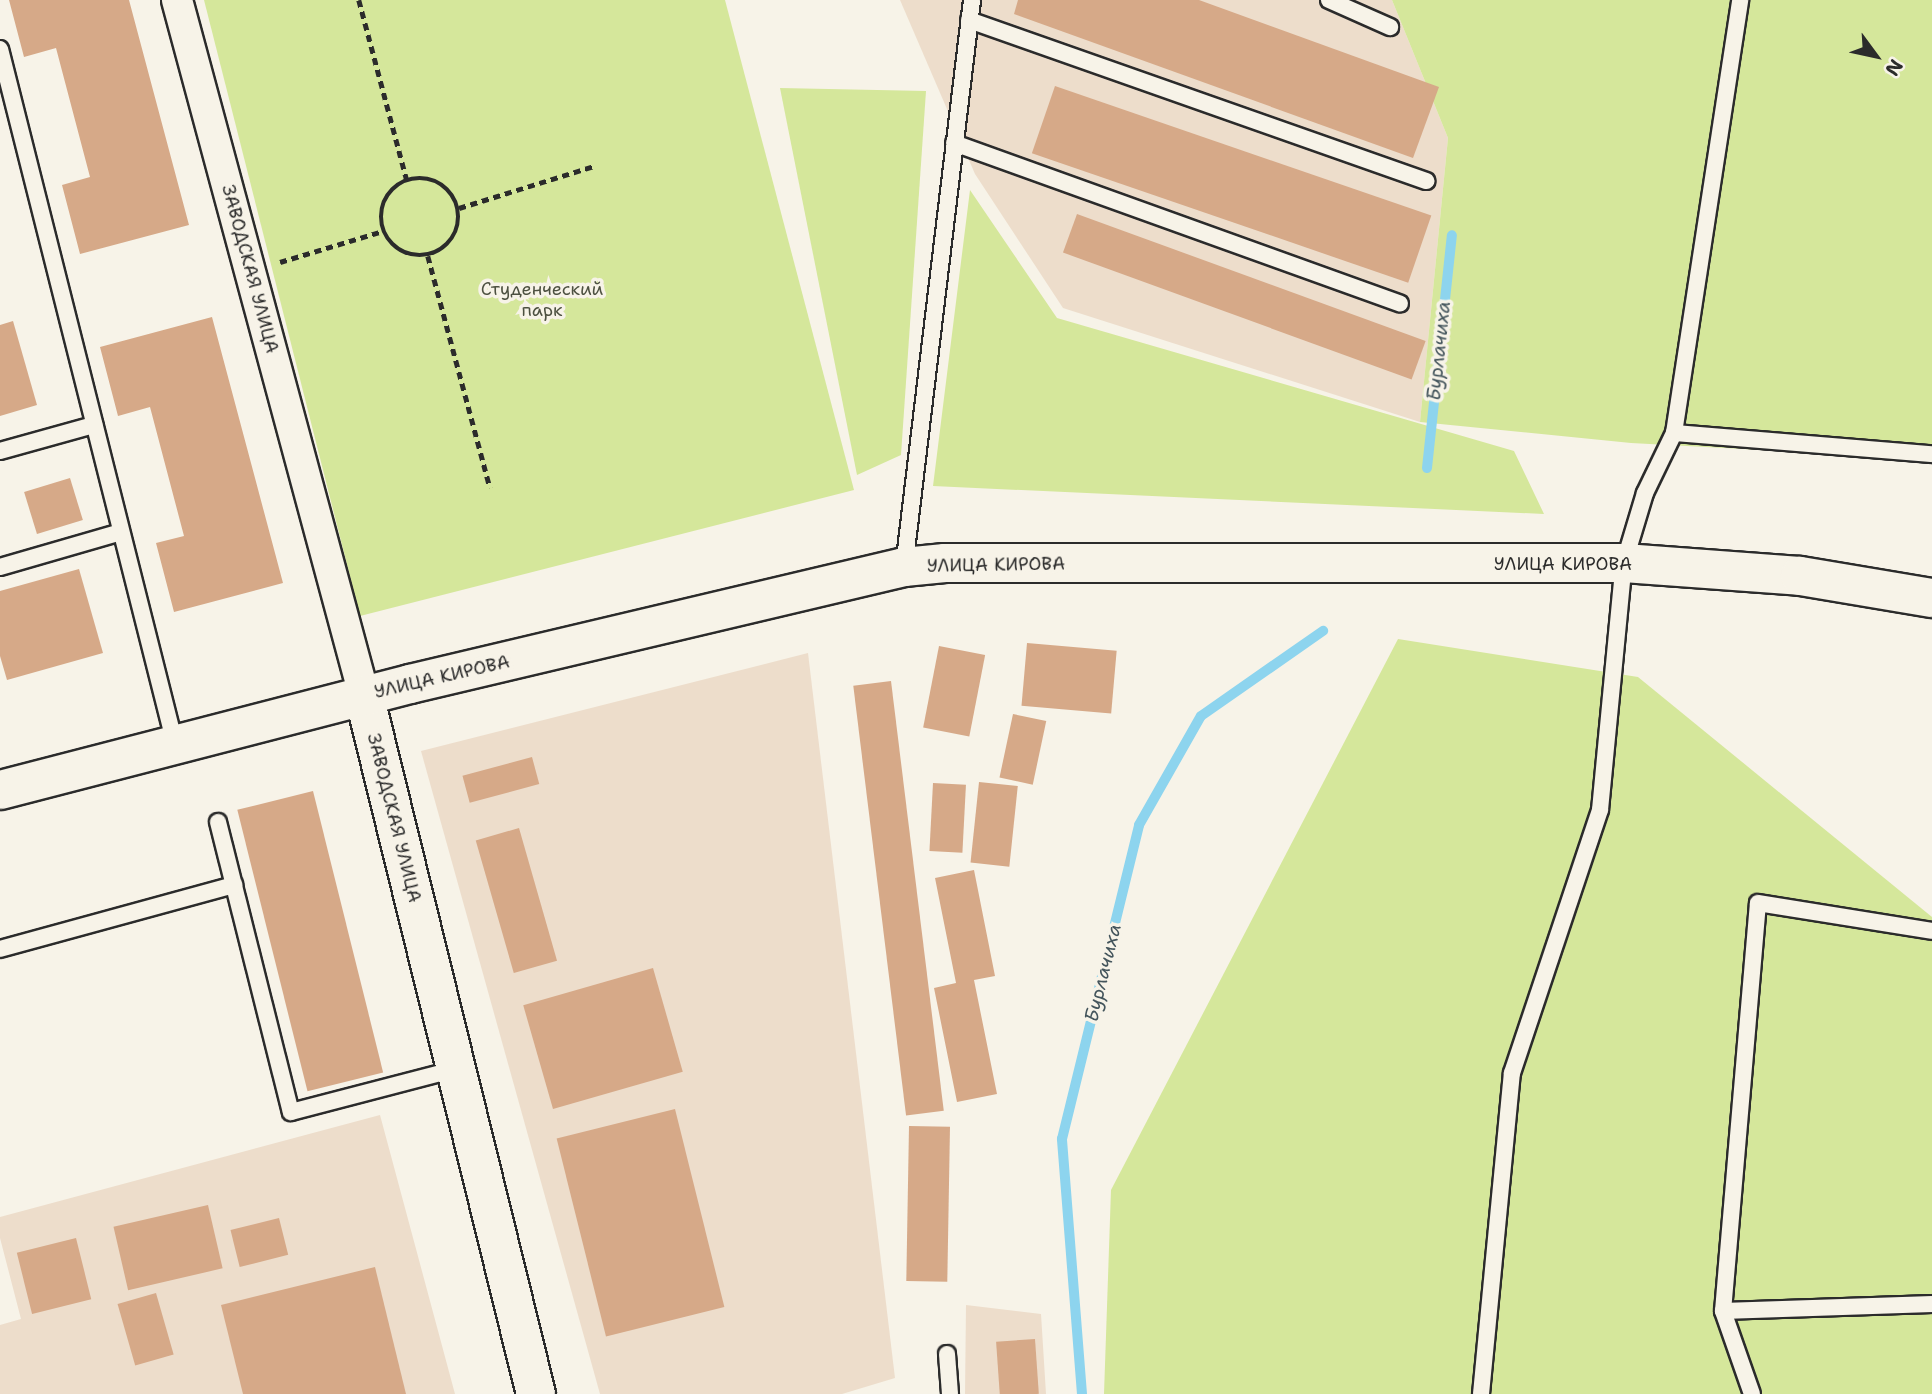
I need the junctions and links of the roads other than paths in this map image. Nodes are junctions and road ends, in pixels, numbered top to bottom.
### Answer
1 (177, 0) edge
2 (972, 0) edge
3 (1329, 0) edge
4 (1740, 0) edge
5 (969, 20) junction
6 (1390, 27) dead end
7 (0, 49) edge
8 (954, 143) junction
9 (1426, 181) dead end
10 (1400, 304) dead end
11 (94, 425) junction
12 (1674, 433) junction
13 (0, 452) edge
14 (1932, 454) edge
15 (121, 532) junction
16 (1624, 563) junction
17 (0, 567) edge
18 (904, 568) junction
19 (1932, 598) edge
20 (364, 695) junction
21 (174, 744) junction
22 (0, 790) edge
23 (218, 822) dead end
24 (234, 885) junction
25 (1932, 931) edge
26 (0, 949) edge
27 (456, 1069) junction
28 (1932, 1304) edge
29 (1723, 1311) junction
30 (947, 1354) dead end
31 (536, 1394) edge
32 (950, 1394) edge
33 (1481, 1394) edge
34 (1752, 1394) edge

1 - 20 street, ЗАВОДСКАЯ УЛИЦА
2 - 5 lane
3 - 6 lane
4 - 12 lane
5 - 8 lane
5 - 9 lane
7 - 11 lane
8 - 10 lane
8 - 18 lane
11 - 13 lane
11 - 15 lane
12 - 14 lane
12 - 16 lane
15 - 17 lane
15 - 21 lane
16 - 18 street, УЛИЦА КИРОВА
16 - 19 street, УЛИЦА КИРОВА
16 - 33 lane
18 - 20 street, УЛИЦА КИРОВА
20 - 21 street, УЛИЦА КИРОВА
20 - 27 street, ЗАВОДСКАЯ УЛИЦА
21 - 22 street, УЛИЦА КИРОВА
23 - 24 lane
24 - 26 lane
24 - 27 lane
25 - 29 lane
27 - 31 street, ЗАВОДСКАЯ УЛИЦА
28 - 29 lane
29 - 34 lane
30 - 32 lane

